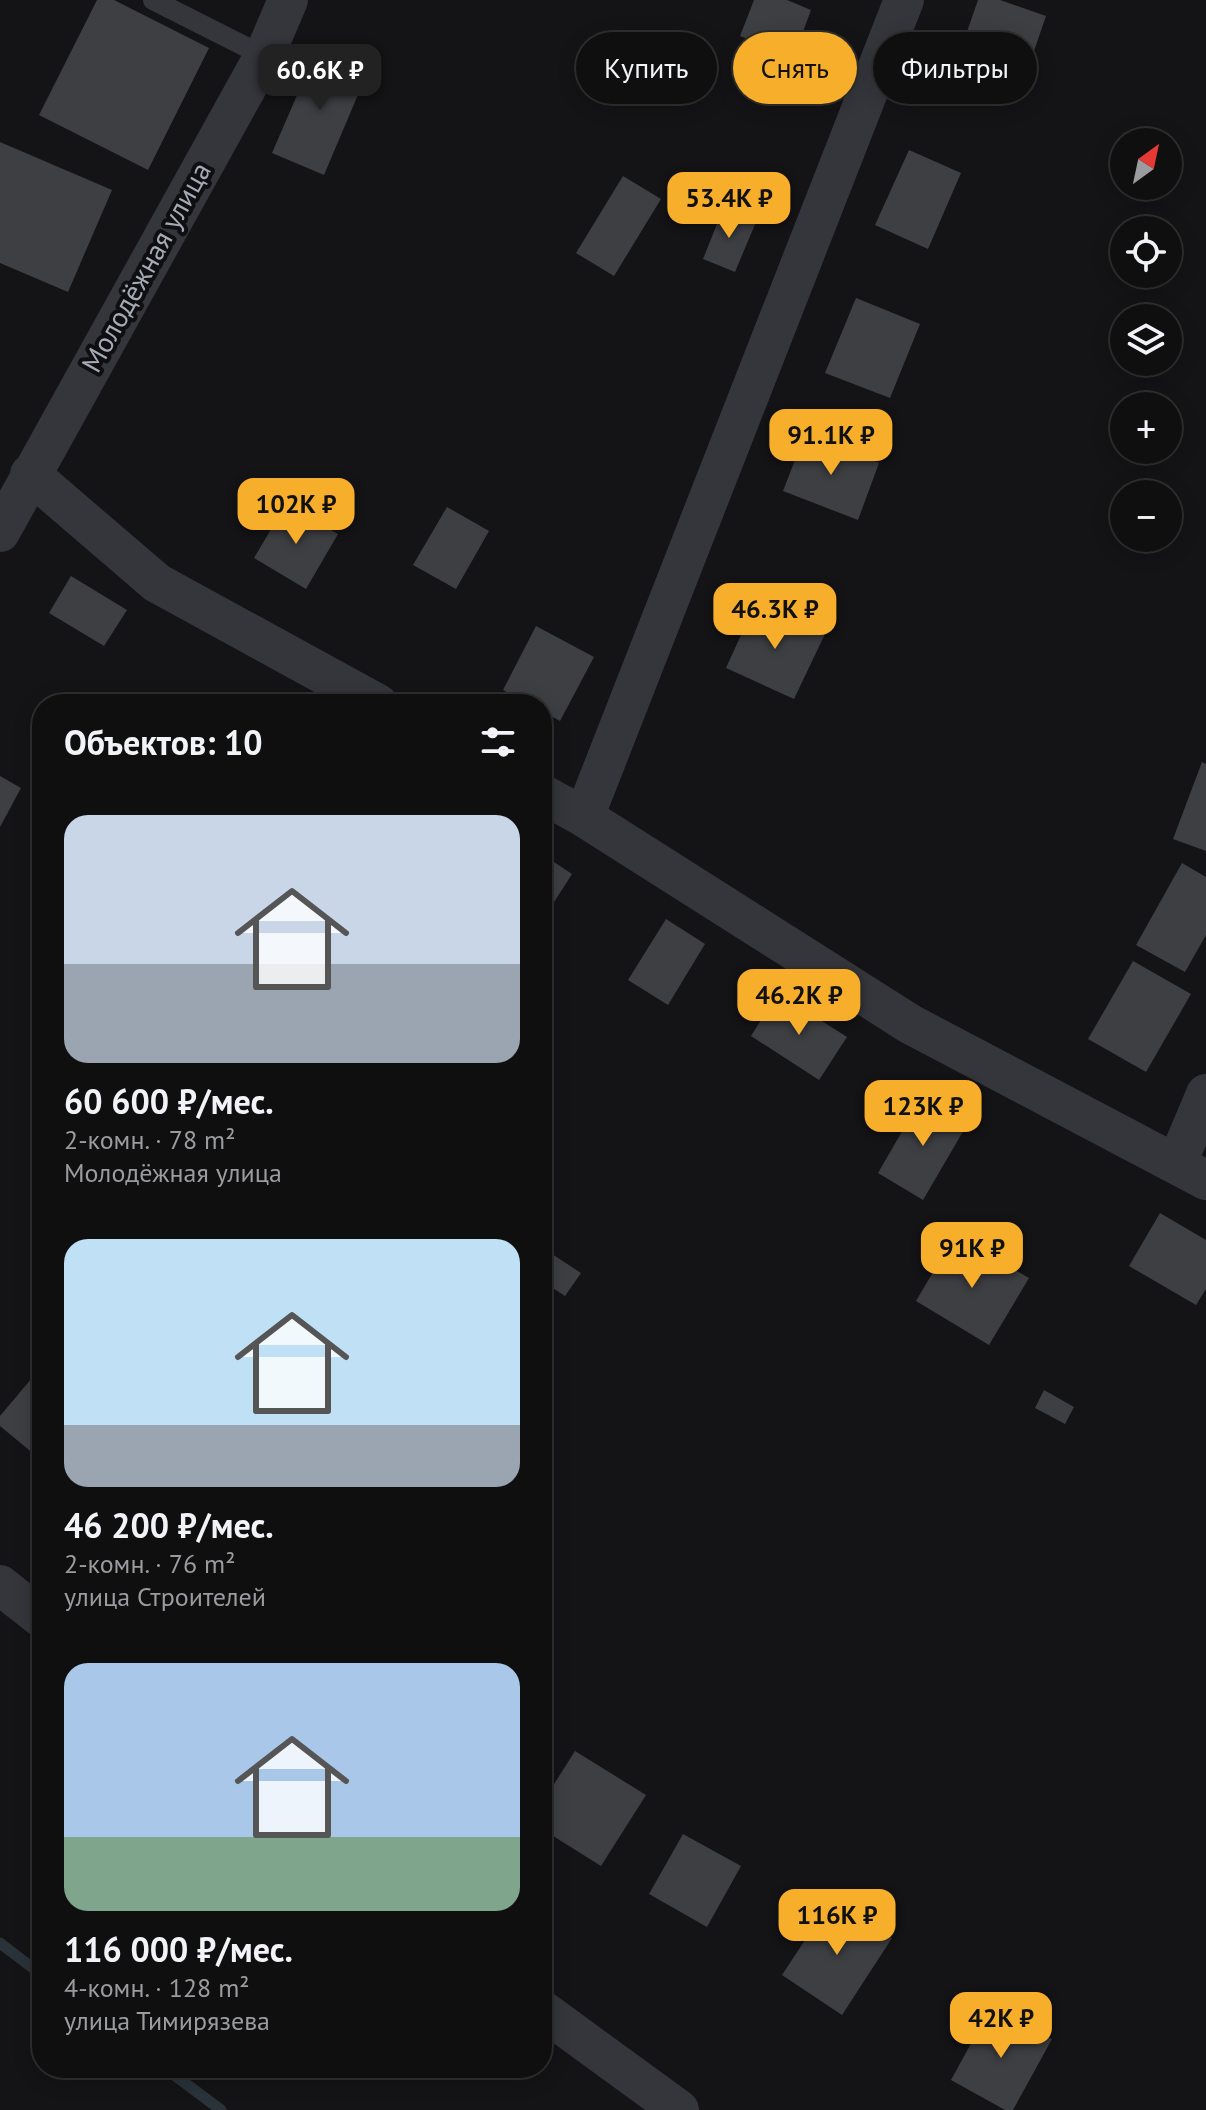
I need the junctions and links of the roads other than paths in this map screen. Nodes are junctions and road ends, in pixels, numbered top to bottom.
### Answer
1 (153, 0) edge
2 (288, 0) edge
3 (904, 0) edge
4 (264, 56) junction
5 (30, 474) junction
6 (0, 532) edge
7 (360, 694) edge
8 (552, 799) edge
9 (584, 817) junction
10 (1206, 1094) edge
11 (1192, 1172) edge
12 (0, 1585) edge
13 (32, 1610) edge
14 (552, 2017) edge
15 (679, 2110) edge

1 - 4 lane
2 - 4 street, Молодёжная улица
3 - 9 street
4 - 5 street, Молодёжная улица
5 - 6 street, Молодёжная улица
5 - 7 street
8 - 9 street
9 - 11 street
10 - 11 street
12 - 13 street
14 - 15 street

